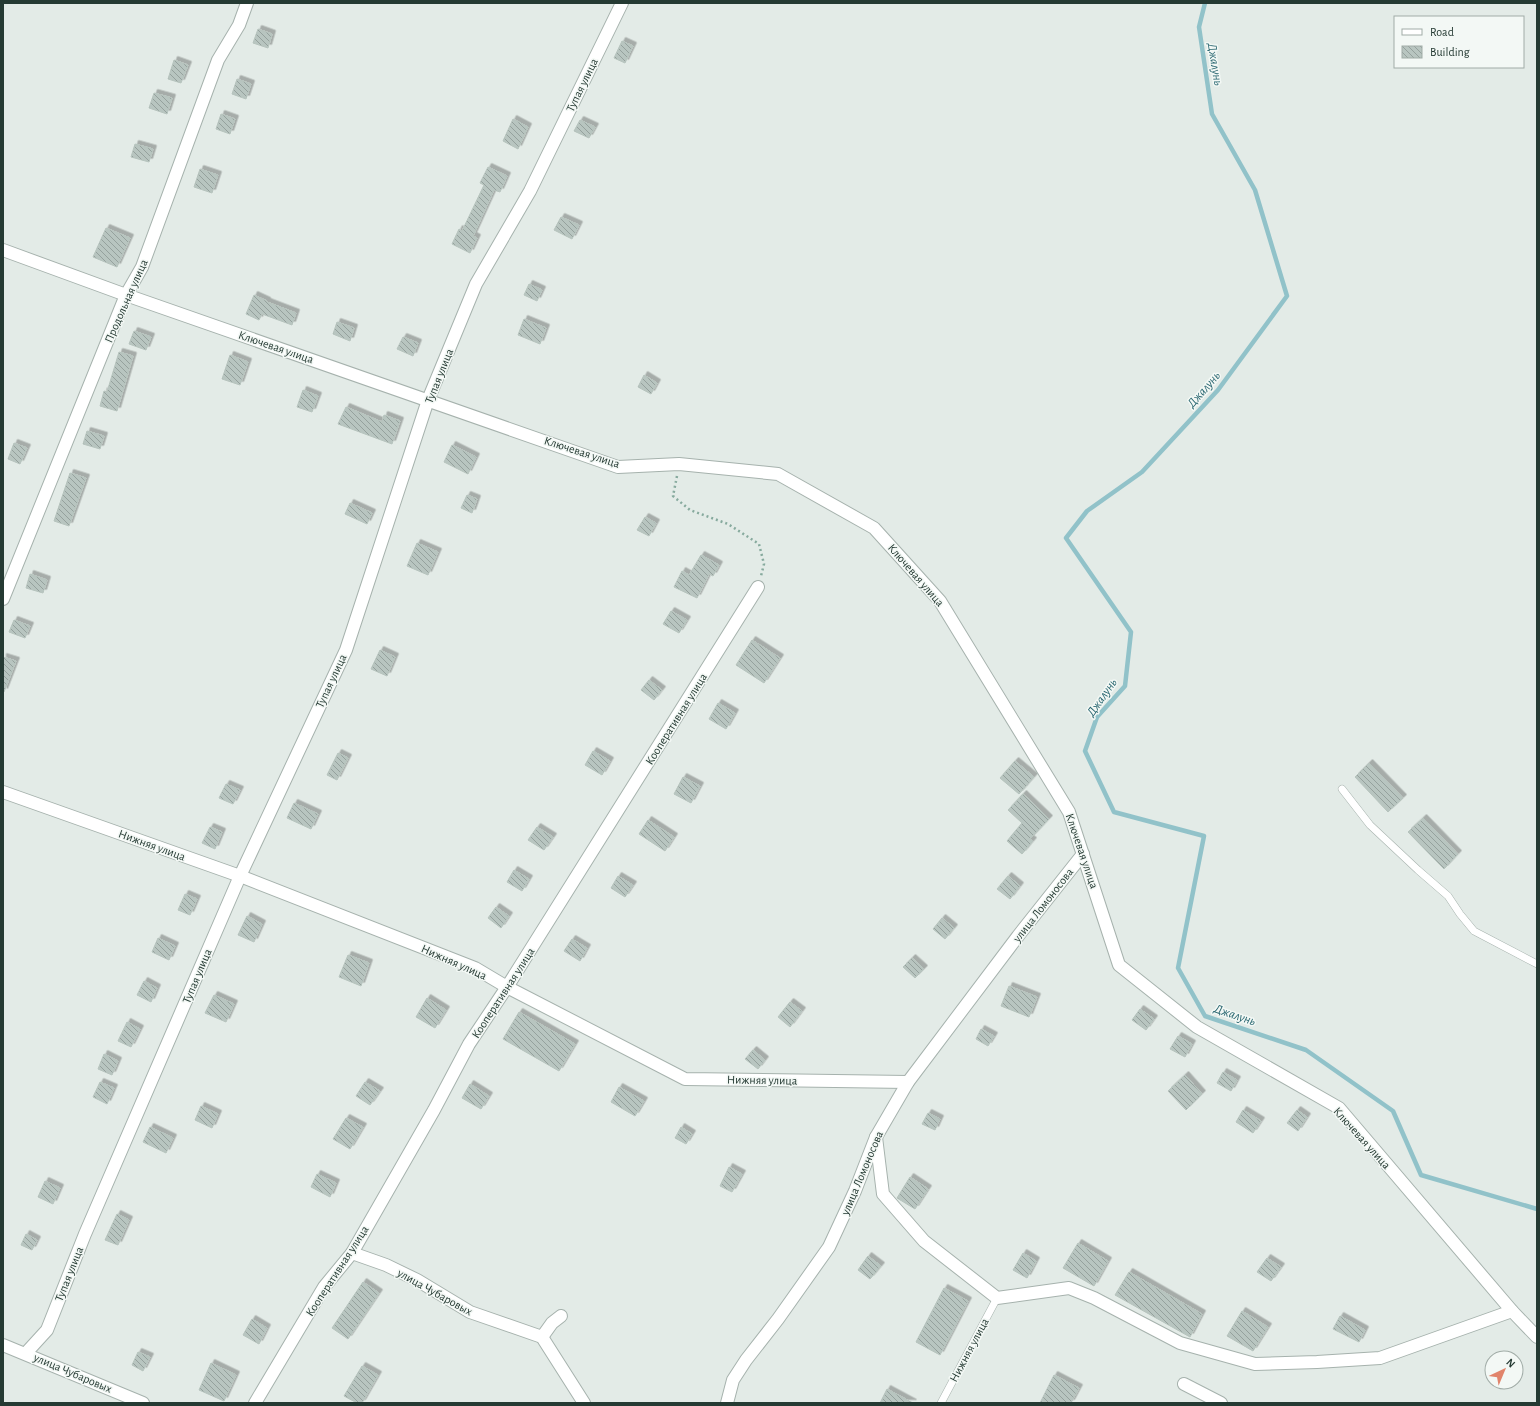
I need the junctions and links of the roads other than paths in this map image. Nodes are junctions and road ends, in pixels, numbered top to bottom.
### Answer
1 (247, 3) edge
2 (622, 3) edge
3 (3, 250) edge
4 (126, 295) junction
5 (428, 400) junction
6 (758, 587) road end
7 (3, 599) edge
8 (1342, 789) dead end
9 (3, 792) edge
10 (1083, 854) junction
11 (240, 876) junction
12 (1537, 964) edge
13 (507, 987) junction
14 (908, 1082) junction
15 (876, 1137) junction
16 (352, 1253) junction
17 (997, 1298) junction
18 (1512, 1311) junction
19 (561, 1316) dead end
20 (542, 1337) junction
21 (1537, 1337) edge
22 (3, 1345) edge
23 (26, 1353) junction
24 (1184, 1384) dead end
25 (143, 1403) edge
26 (255, 1403) edge
27 (584, 1403) edge
28 (727, 1403) edge
29 (942, 1403) edge
30 (1221, 1403) edge

1 - 4 street, Продольная улица
2 - 5 street, Тупая улица
3 - 4 street, Ключевая улица
4 - 5 street, Ключевая улица
4 - 7 street, Продольная улица
5 - 10 street, Ключевая улица
5 - 11 street, Тупая улица
6 - 13 street, Кооперативная улица
8 - 12 lane
9 - 11 street, Нижняя улица
10 - 14 street, улица Ломоносова
10 - 18 street, Ключевая улица
11 - 13 street, Нижняя улица
11 - 23 street, Тупая улица
13 - 14 street, Нижняя улица
13 - 16 street, Кооперативная улица
14 - 15 street, улица Ломоносова
15 - 17 street
15 - 28 street, улица Ломоносова
16 - 20 street, улица Чубаровых
16 - 26 street, Кооперативная улица
17 - 18 street
17 - 29 lane, Нижняя улица
18 - 21 street, Ключевая улица
19 - 20 street
20 - 27 street
22 - 23 street, улица Чубаровых
23 - 25 street, улица Чубаровых
24 - 30 street

